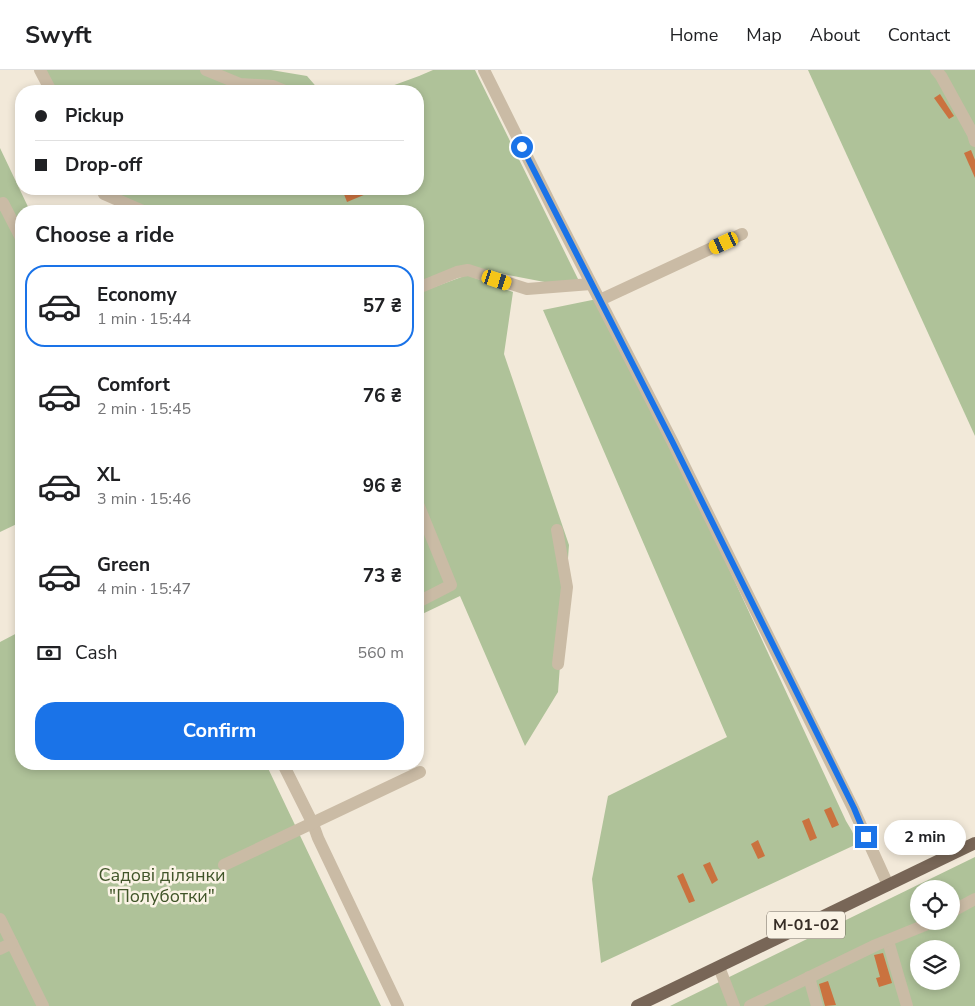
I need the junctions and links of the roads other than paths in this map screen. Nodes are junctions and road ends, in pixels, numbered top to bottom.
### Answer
1 (40, 70) edge
2 (206, 70) edge
3 (484, 70) edge
4 (936, 70) edge
5 (48, 85) edge
6 (256, 85) edge
7 (974, 136) edge
8 (106, 195) edge
9 (0, 205) edge
10 (129, 205) edge
11 (15, 226) edge
12 (742, 234) dead end
13 (591, 284) junction
14 (424, 286) edge
15 (600, 300) junction
16 (424, 519) edge
17 (557, 530) dead end
18 (424, 599) edge
19 (558, 664) dead end
20 (286, 770) edge
21 (420, 772) dead end
22 (313, 824) junction
23 (975, 843) edge
24 (224, 865) dead end
25 (888, 885) junction
26 (975, 899) edge
27 (960, 907) edge
28 (0, 919) edge
29 (914, 930) edge
30 (888, 941) junction
31 (12, 943) junction
32 (0, 949) edge
33 (719, 966) junction
34 (809, 978) junction
35 (43, 1006) edge
36 (398, 1006) edge
37 (637, 1006) edge
38 (734, 1006) edge
39 (750, 1006) edge
40 (817, 1006) edge
41 (907, 1006) edge

1 - 5 street
2 - 6 street
3 - 13 street
4 - 7 street
8 - 10 street
9 - 11 street
12 - 15 street
13 - 14 street
13 - 15 street
15 - 25 street
16 - 18 street
17 - 19 street
20 - 22 street
21 - 22 street
22 - 24 street
22 - 36 street
23 - 25 main road, М-01-02
25 - 33 main road, М-01-02
26 - 27 street
28 - 31 street
29 - 30 street
30 - 34 street
30 - 41 street
31 - 32 street
31 - 35 street
33 - 37 main road, М-01-02
33 - 38 street
34 - 39 street
34 - 40 street

